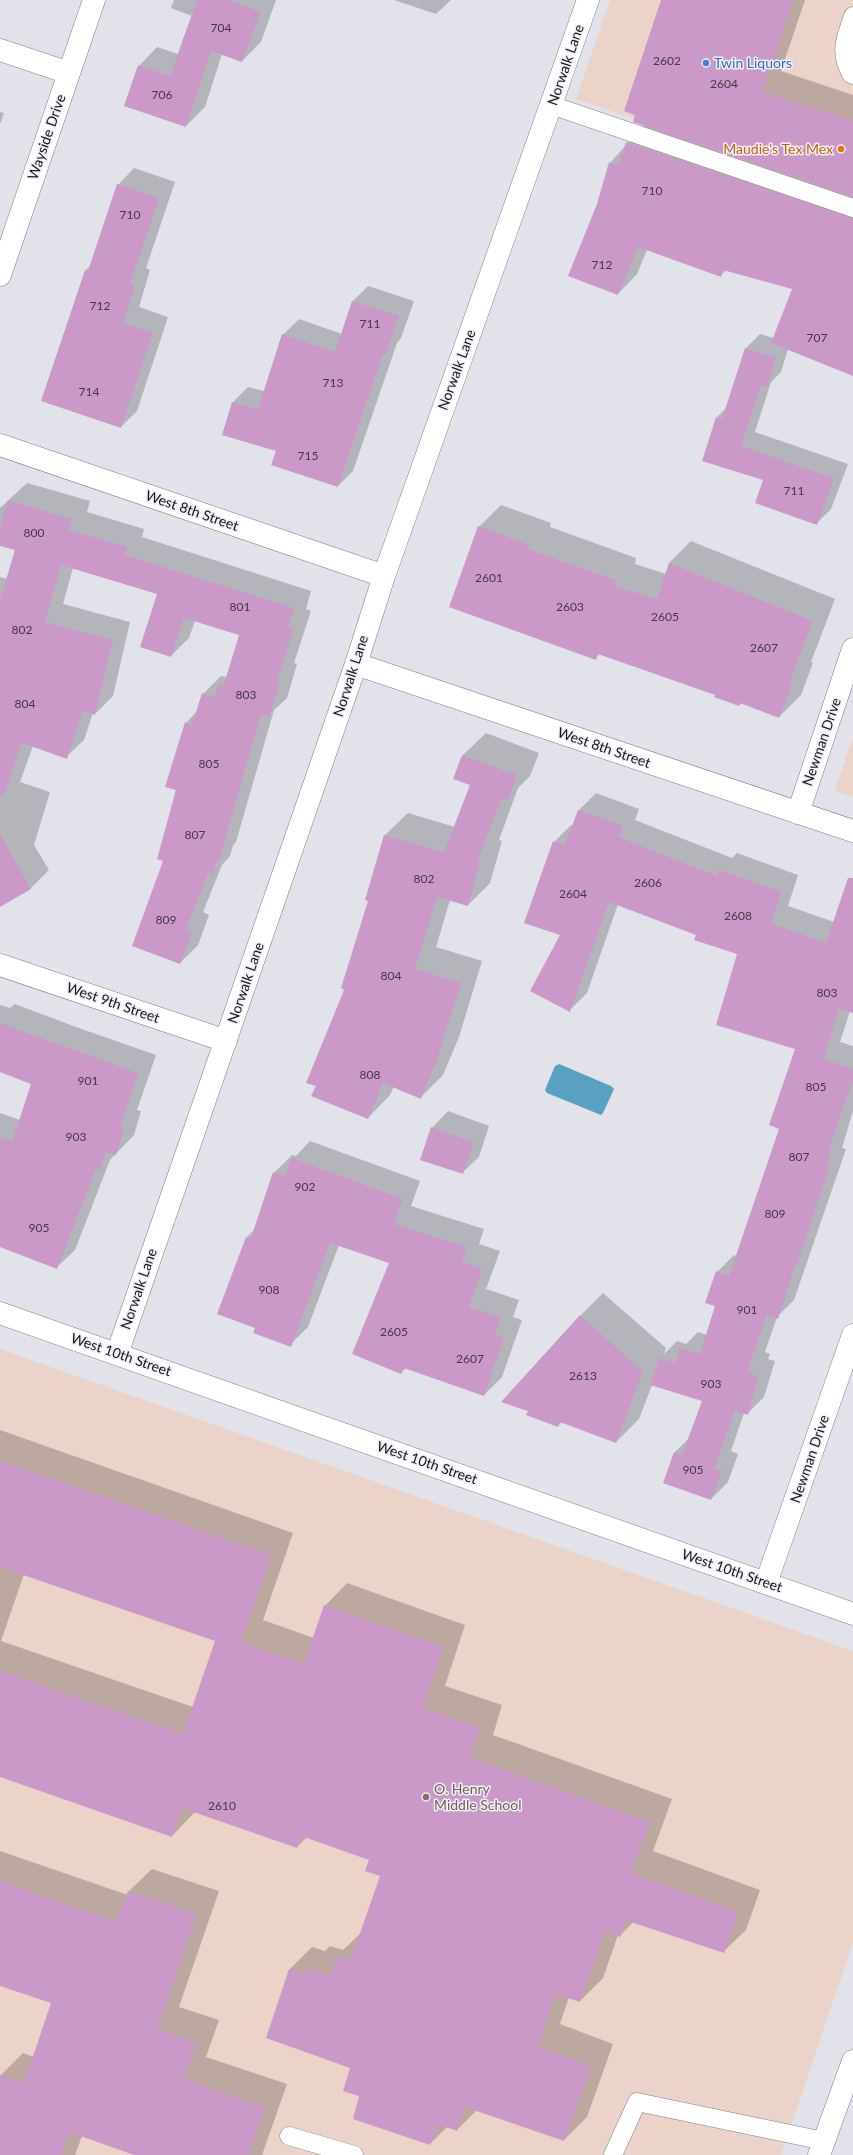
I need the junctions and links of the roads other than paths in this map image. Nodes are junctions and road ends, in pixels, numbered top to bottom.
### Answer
1 (94, 0) edge
2 (588, 0) edge
3 (853, 16) edge
4 (0, 50) edge
5 (69, 73) junction
6 (853, 75) edge
7 (551, 105) junction
8 (853, 208) edge
9 (0, 275) edge
10 (0, 445) edge
11 (384, 576) junction
12 (853, 649) edge
13 (356, 664) junction
14 (798, 813) junction
15 (853, 830) edge
16 (0, 965) edge
17 (226, 1040) junction
18 (0, 1312) edge
19 (853, 1335) edge
20 (117, 1354) junction
21 (766, 1583) junction
22 (853, 1614) edge
23 (853, 2061) edge
24 (289, 2136) dead end
25 (822, 2148) edge
26 (354, 2155) edge
27 (613, 2155) edge

1 - 5 street, Wayside Drive
2 - 7 street, Norwalk Lane
3 - 6 lane
4 - 5 street
5 - 9 street, Wayside Drive
7 - 8 lane
7 - 11 street, Norwalk Lane
10 - 11 street, West 8th Street
11 - 13 street, Norwalk Lane
12 - 14 street, Newman Drive
13 - 14 street, West 8th Street
13 - 17 street, Norwalk Lane
14 - 15 street, West 8th Street
16 - 17 street, West 9th Street
17 - 20 street, Norwalk Lane
18 - 20 street, West 10th Street
19 - 21 street, Newman Drive
20 - 21 street, West 10th Street
21 - 22 street, West 10th Street
23 - 25 street
24 - 26 lane
25 - 27 lane

